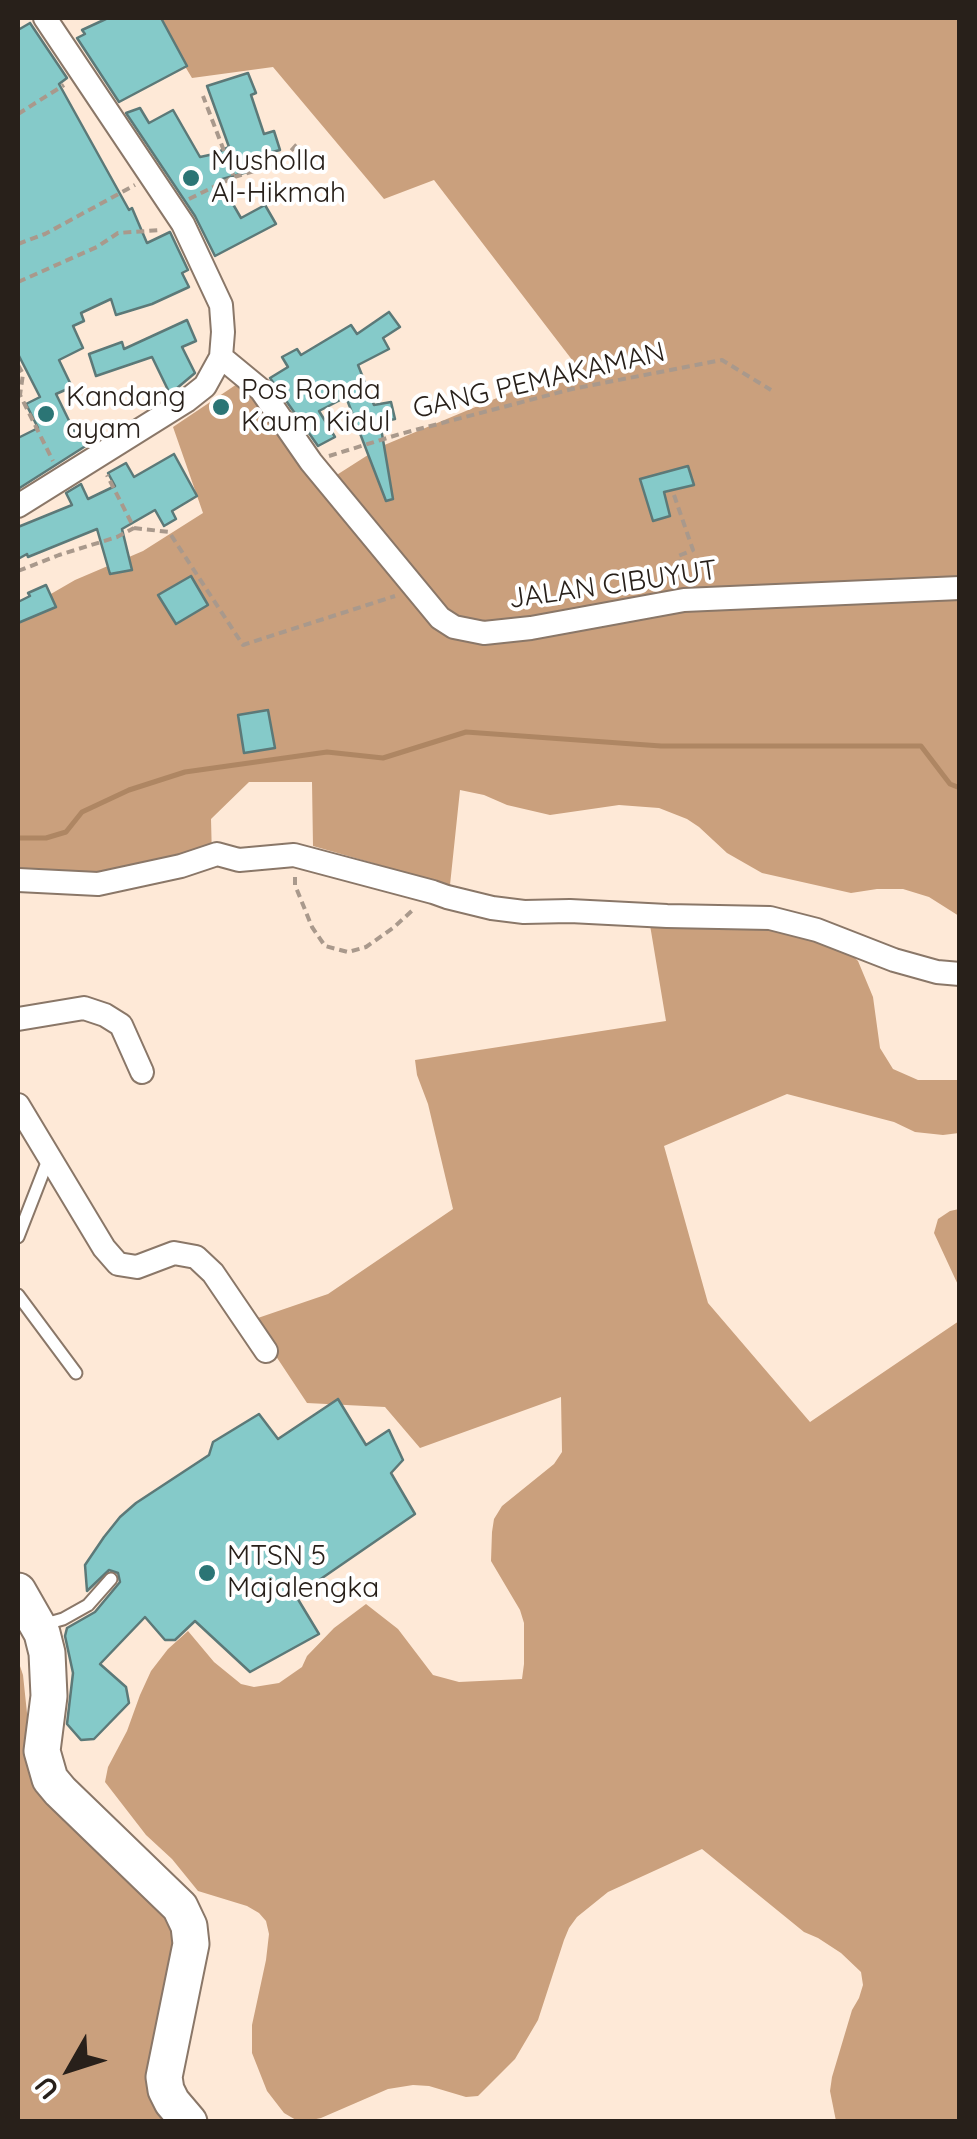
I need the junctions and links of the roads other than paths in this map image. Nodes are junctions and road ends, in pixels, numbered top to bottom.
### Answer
1 (44, 18) edge
2 (221, 357) junction
3 (18, 506) edge
4 (960, 588) edge
5 (18, 880) edge
6 (960, 974) edge
7 (18, 1019) edge
8 (142, 1072) dead end
9 (20, 1117) edge
10 (50, 1156) junction
11 (18, 1237) edge
12 (18, 1295) edge
13 (23, 1314) edge
14 (266, 1351) dead end
15 (76, 1373) dead end
16 (111, 1579) dead end
17 (18, 1591) edge
18 (38, 1626) junction
19 (190, 2122) edge

1 - 2 street
2 - 3 street
2 - 4 street, JALAN CIBUYUT
5 - 6 street
7 - 8 street
9 - 10 street
10 - 11 lane
10 - 14 street
12 - 13 lane
13 - 15 lane
16 - 18 lane
17 - 18 main road
18 - 19 main road

